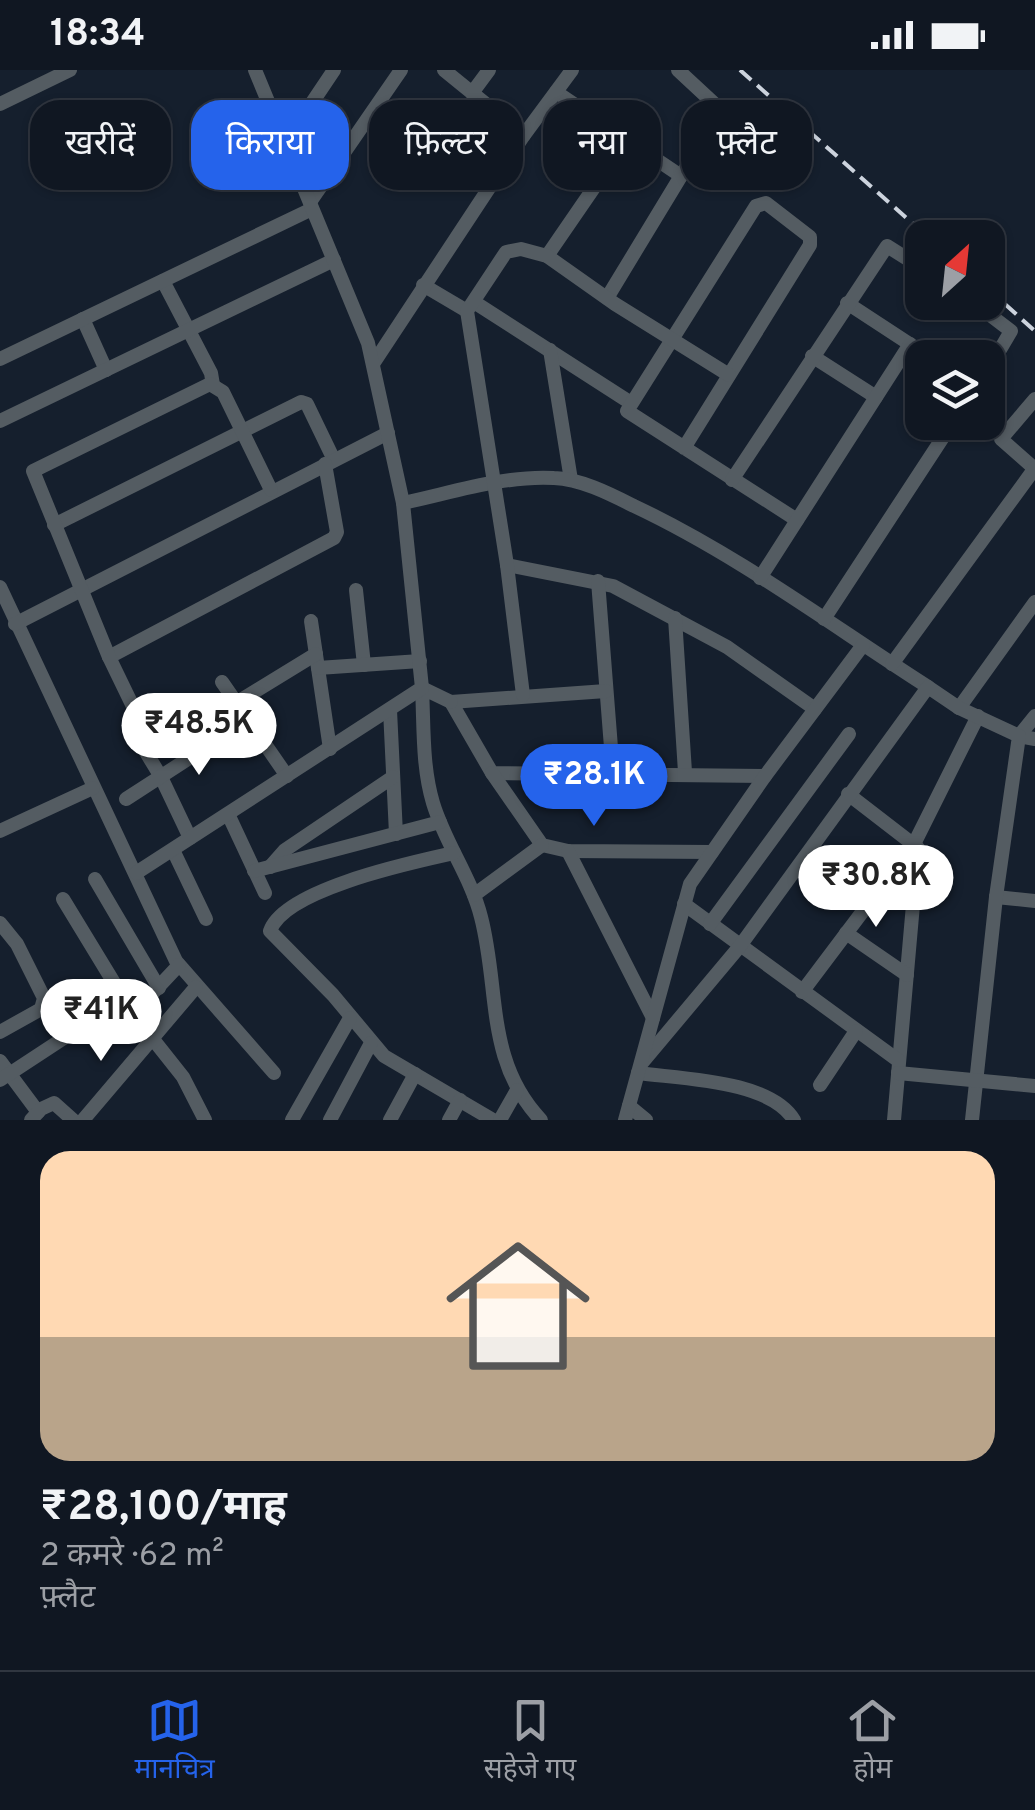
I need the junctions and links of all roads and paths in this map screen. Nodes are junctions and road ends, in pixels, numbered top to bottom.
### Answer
1 (70, 70) edge
2 (255, 70) edge
3 (334, 70) edge
4 (402, 70) edge
5 (444, 70) edge
6 (490, 70) edge
7 (572, 70) edge
8 (678, 70) edge
9 (556, 92) junction
10 (472, 93) junction
11 (267, 100) edge
12 (314, 100) edge
13 (567, 100) edge
14 (712, 100) edge
15 (0, 104) edge
16 (524, 135) junction
17 (661, 163) edge
18 (681, 176) joint
19 (304, 190) edge
20 (592, 190) edge
21 (311, 206) junction
22 (547, 256) junction
23 (905, 258) edge
24 (334, 260) junction
25 (163, 281) junction
26 (423, 286) junction
27 (607, 298) junction
28 (848, 303) junction
29 (470, 306) junction
30 (82, 319) junction
31 (997, 320) edge
32 (187, 331) junction
33 (672, 341) junction
34 (905, 341) edge
35 (1005, 341) edge
36 (550, 350) junction
37 (905, 352) edge
38 (812, 356) junction
39 (0, 359) edge
40 (373, 364) junction
41 (106, 370) junction
42 (729, 375) junction
43 (213, 385) junction
44 (876, 397) junction
45 (1035, 399) edge
46 (630, 403) junction
47 (0, 421) edge
48 (242, 429) junction
49 (388, 433) junction
50 (941, 440) edge
51 (684, 448) junction
52 (329, 462) junction
53 (1035, 469) edge
54 (570, 480) junction
55 (732, 480) junction
56 (494, 484) junction
57 (271, 490) junction
58 (403, 503) junction
59 (796, 520) junction
60 (54, 525) junction
61 (507, 565) junction
62 (760, 578) junction
63 (598, 581) junction
64 (0, 587) edge
65 (81, 590) junction
66 (356, 590) dead end
67 (1035, 602) edge
68 (675, 618) junction
69 (824, 619) junction
70 (311, 621) dead end
71 (15, 624) junction
72 (863, 645) junction
73 (109, 656) junction
74 (317, 661) junction
75 (420, 661) junction
76 (892, 664) junction
77 (364, 665) junction
78 (222, 682) dead end
79 (928, 687) junction
80 (422, 688) junction
81 (606, 691) junction
82 (523, 695) junction
83 (236, 702) junction
84 (451, 702) junction
85 (959, 708) junction
86 (815, 709) junction
87 (390, 710) junction
88 (978, 716) junction
89 (1035, 716) edge
90 (248, 720) junction
91 (140, 721) dead end
92 (849, 734) dead end
93 (1019, 736) junction
94 (138, 738) dead end
95 (1035, 739) edge
96 (330, 748) junction
97 (612, 772) junction
98 (684, 772) junction
99 (492, 773) junction
100 (287, 776) junction
101 (765, 776) junction
102 (162, 777) junction
103 (393, 777) junction
104 (93, 788) junction
105 (848, 794) junction
106 (126, 798) dead end
107 (228, 814) junction
108 (440, 822) junction
109 (0, 830) edge
110 (396, 834) junction
111 (190, 838) junction
112 (915, 842) junction
113 (542, 845) junction
114 (173, 850) junction
115 (568, 851) junction
116 (712, 852) junction
117 (454, 853) junction
118 (262, 869) junction
119 (136, 873) junction
120 (95, 880) dead end
121 (265, 894) dead end
122 (474, 896) junction
123 (996, 897) junction
124 (62, 899) dead end
125 (1035, 900) edge
126 (684, 904) junction
127 (206, 920) dead end
128 (0, 922) edge
129 (710, 924) junction
130 (846, 933) junction
131 (740, 946) junction
132 (179, 965) junction
133 (907, 976) junction
134 (196, 987) junction
135 (159, 988) junction
136 (802, 992) junction
137 (133, 1014) junction
138 (350, 1018) junction
139 (653, 1018) junction
140 (856, 1030) junction
141 (0, 1032) edge
142 (153, 1035) junction
143 (64, 1038) dead end
144 (371, 1043) junction
145 (898, 1067) junction
146 (640, 1068) junction
147 (3, 1071) edge
148 (274, 1072) dead end
149 (415, 1074) junction
150 (976, 1080) junction
151 (820, 1085) dead end
152 (1035, 1086) edge
153 (517, 1090) junction
154 (460, 1100) junction
155 (627, 1113) edge
156 (35, 1116) edge
157 (336, 1118) edge
158 (73, 1120) edge
159 (83, 1120) edge
160 (205, 1120) edge
161 (292, 1120) edge
162 (390, 1120) edge
163 (448, 1120) edge
164 (497, 1120) edge
165 (542, 1120) edge
166 (646, 1120) edge
167 (794, 1120) edge
168 (894, 1120) edge
169 (972, 1120) edge

1 - 15 street
2 - 11 street
3 - 12 street
4 - 21 street
5 - 10 street
6 - 10 street
7 - 9 street
8 - 14 street
9 - 13 street
9 - 16 street
10 - 16 street
16 - 26 street
17 - 18 street
18 - 27 street
19 - 21 street
20 - 22 street
21 - 24 street
21 - 25 street
22 - 27 street
22 - 29 street
23 - 28 street
24 - 32 street
24 - 40 street
25 - 30 street
25 - 32 street
26 - 29 street
26 - 40 street
27 - 33 street
28 - 34 street
28 - 38 street
29 - 36 street
29 - 56 street
30 - 39 street
30 - 41 street
31 - 35 street
32 - 41 street
32 - 43 street
33 - 42 street
33 - 42 street
33 - 46 street
36 - 46 street
36 - 54 street
37 - 44 street
38 - 44 street
38 - 55 street
40 - 49 street
41 - 47 street
42 - 51 street
43 - 48 street
43 - 60 street
44 - 59 street
45 - 53 street
46 - 51 street
48 - 52 street
48 - 57 street
48 - 60 street
49 - 52 street
49 - 58 street
50 - 69 street
51 - 55 street
52 - 57 street
52 - 73 street
53 - 76 street
54 - 56 street
54 - 62 street
55 - 59 street
56 - 58 street
56 - 61 street
57 - 65 street
58 - 75 street
59 - 62 street
60 - 65 street
61 - 63 street
61 - 82 street
62 - 69 street
63 - 68 street
63 - 81 street
64 - 71 street
65 - 71 street
65 - 73 street
66 - 77 street
67 - 85 street
68 - 86 street
68 - 98 street
69 - 72 street
70 - 74 street
71 - 104 street
72 - 76 street
72 - 86 street
73 - 91 street
74 - 77 street
74 - 83 street
74 - 96 street
75 - 77 street
75 - 80 street
76 - 79 street
78 - 83 street
79 - 85 street
79 - 105 street
80 - 84 street
80 - 87 street
80 - 108 street
81 - 82 street
81 - 97 street
82 - 84 street
83 - 90 street
84 - 99 street
85 - 88 street
86 - 101 street
87 - 96 street
87 - 103 street
88 - 93 street
88 - 112 street
89 - 93 street
90 - 100 street
90 - 102 street
92 - 129 street
93 - 95 street
93 - 123 street
94 - 102 street
96 - 100 street
97 - 98 street
97 - 99 street
98 - 101 street
99 - 113 street
100 - 107 street
101 - 116 street
102 - 106 street
102 - 111 street
103 - 110 street
103 - 118 street
104 - 109 street
104 - 119 street
105 - 112 street
105 - 131 street
107 - 111 street
107 - 118 street
108 - 110 street
108 - 117 street
110 - 118 street
111 - 114 street
112 - 130 street
112 - 133 street
113 - 115 street
113 - 122 street
114 - 119 street
114 - 127 street
115 - 116 street
115 - 139 street
116 - 126 street
117 - 122 street
117 - 138 street
118 - 121 street
119 - 132 street
120 - 135 street
122 - 153 street
123 - 125 street
123 - 150 street
124 - 137 street
126 - 129 street
126 - 139 street
128 - 141 street
129 - 131 street
130 - 133 street
130 - 136 street
131 - 136 street
131 - 146 street
132 - 134 street
132 - 135 street
133 - 145 street
134 - 142 street
134 - 148 street
135 - 137 street
136 - 140 street
137 - 142 street
138 - 144 street
138 - 161 street
139 - 146 street
140 - 145 street
140 - 151 street
142 - 159 street
142 - 160 street
143 - 147 street
144 - 149 street
144 - 157 street
145 - 150 street
145 - 168 street
146 - 155 street
146 - 167 street
147 - 156 street
149 - 154 street
149 - 162 street
150 - 152 street
150 - 169 street
153 - 164 street
153 - 165 street
154 - 163 street
154 - 164 street
155 - 166 street
156 - 158 street

